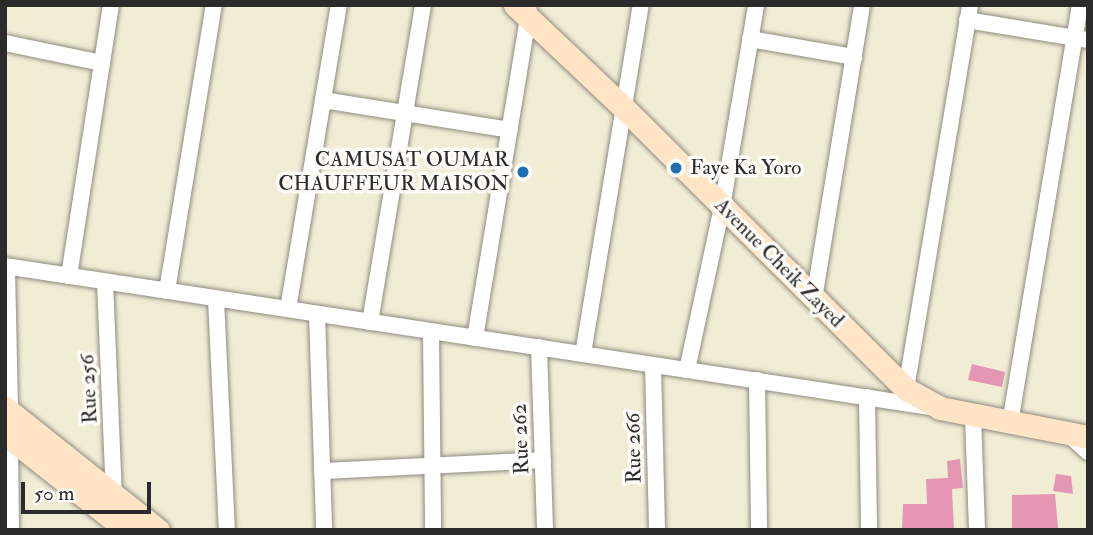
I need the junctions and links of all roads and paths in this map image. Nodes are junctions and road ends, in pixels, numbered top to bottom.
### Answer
1 (111, 5) edge
2 (214, 5) edge
3 (339, 5) edge
4 (423, 5) edge
5 (641, 5) edge
6 (756, 5) edge
7 (862, 5) edge
8 (1080, 5) edge
9 (524, 9) edge
10 (968, 13) edge
11 (750, 39) junction
12 (1081, 39) edge
13 (5, 43) edge
14 (854, 57) junction
15 (102, 63) junction
16 (323, 100) junction
17 (624, 108) junction
18 (405, 113) junction
19 (510, 130) junction
20 (722, 207) junction
21 (6, 267) edge
22 (69, 276) junction
23 (105, 282) junction
24 (167, 291) junction
25 (216, 299) junction
26 (814, 299) junction
27 (288, 309) junction
28 (317, 314) junction
29 (370, 322) junction
30 (431, 331) junction
31 (475, 338) junction
32 (539, 347) junction
33 (583, 354) junction
34 (653, 365) junction
35 (687, 370) junction
36 (757, 380) junction
37 (906, 388) junction
38 (867, 397) junction
39 (940, 408) junction
40 (973, 415) junction
41 (8, 423) edge
42 (1010, 423) junction
43 (1078, 435) edge
44 (1088, 452) edge
45 (543, 460) junction
46 (432, 465) junction
47 (322, 471) junction
48 (114, 495) junction
49 (119, 526) edge
50 (11, 530) edge
51 (158, 530) edge
52 (227, 530) edge
53 (324, 530) edge
54 (433, 530) edge
55 (545, 530) edge
56 (657, 530) edge
57 (759, 530) edge
58 (869, 530) edge
59 (978, 530) edge

1 - 15 street
2 - 24 street
3 - 16 street
4 - 18 street
5 - 17 street
6 - 11 street
7 - 14 street
8 - 12 street
9 - 17 street, Avenue Cheik Zayed
9 - 19 street
10 - 12 street
10 - 37 street
11 - 14 street
11 - 20 street
12 - 42 street
13 - 15 street
14 - 26 street
15 - 22 street
16 - 18 street
16 - 27 street
17 - 20 street, Avenue Cheik Zayed
17 - 33 street
18 - 19 street
18 - 29 street
19 - 31 street
20 - 26 street, Avenue Cheik Zayed
20 - 35 street
21 - 22 street
21 - 41 street
22 - 23 street
23 - 24 street
23 - 48 street, Rue 256
24 - 25 street
25 - 27 street
25 - 52 street
26 - 37 street, Avenue Cheik Zayed
27 - 28 street
28 - 29 street
28 - 47 street
29 - 30 street
30 - 31 street
30 - 46 street
31 - 32 street
32 - 33 street
32 - 45 street, Rue 262
33 - 34 street
34 - 35 street
34 - 56 street, Rue 266
35 - 36 street
36 - 38 street
36 - 57 street
37 - 39 street, Avenue Cheik Zayed
38 - 39 street
38 - 58 street
39 - 40 street, Avenue Cheik Zayed
40 - 42 street, Avenue Cheik Zayed
40 - 59 street
41 - 48 street
41 - 49 street
41 - 50 street
42 - 43 street, Avenue Cheik Zayed
43 - 44 street
45 - 46 street
45 - 55 street, Rue 262
46 - 47 street
46 - 54 street
47 - 53 street
48 - 51 street

